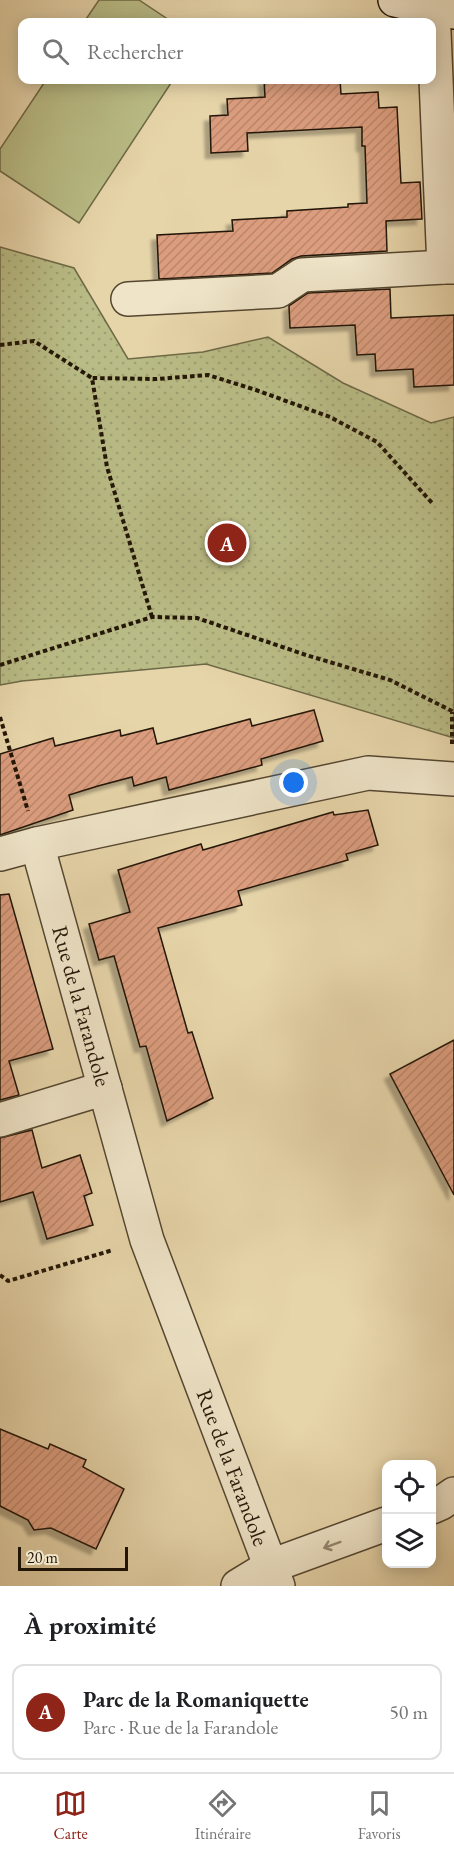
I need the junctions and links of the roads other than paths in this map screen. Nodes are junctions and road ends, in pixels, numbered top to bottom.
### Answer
1 (395, 0) edge
2 (444, 10) edge
3 (449, 267) edge
4 (128, 299) dead end
5 (454, 779) edge
6 (38, 844) junction
7 (0, 854) edge
8 (105, 1089) junction
9 (0, 1120) edge
10 (454, 1494) edge
11 (436, 1505) edge
12 (382, 1526) edge
13 (275, 1576) edge
14 (238, 1586) edge

1 - 2 street
2 - 3 street
3 - 4 street
5 - 6 street
6 - 7 street
6 - 8 street, Rue de la Farandole
8 - 9 street
8 - 13 street, Rue de la Farandole
10 - 11 street
12 -> 13 street
13 - 14 street

